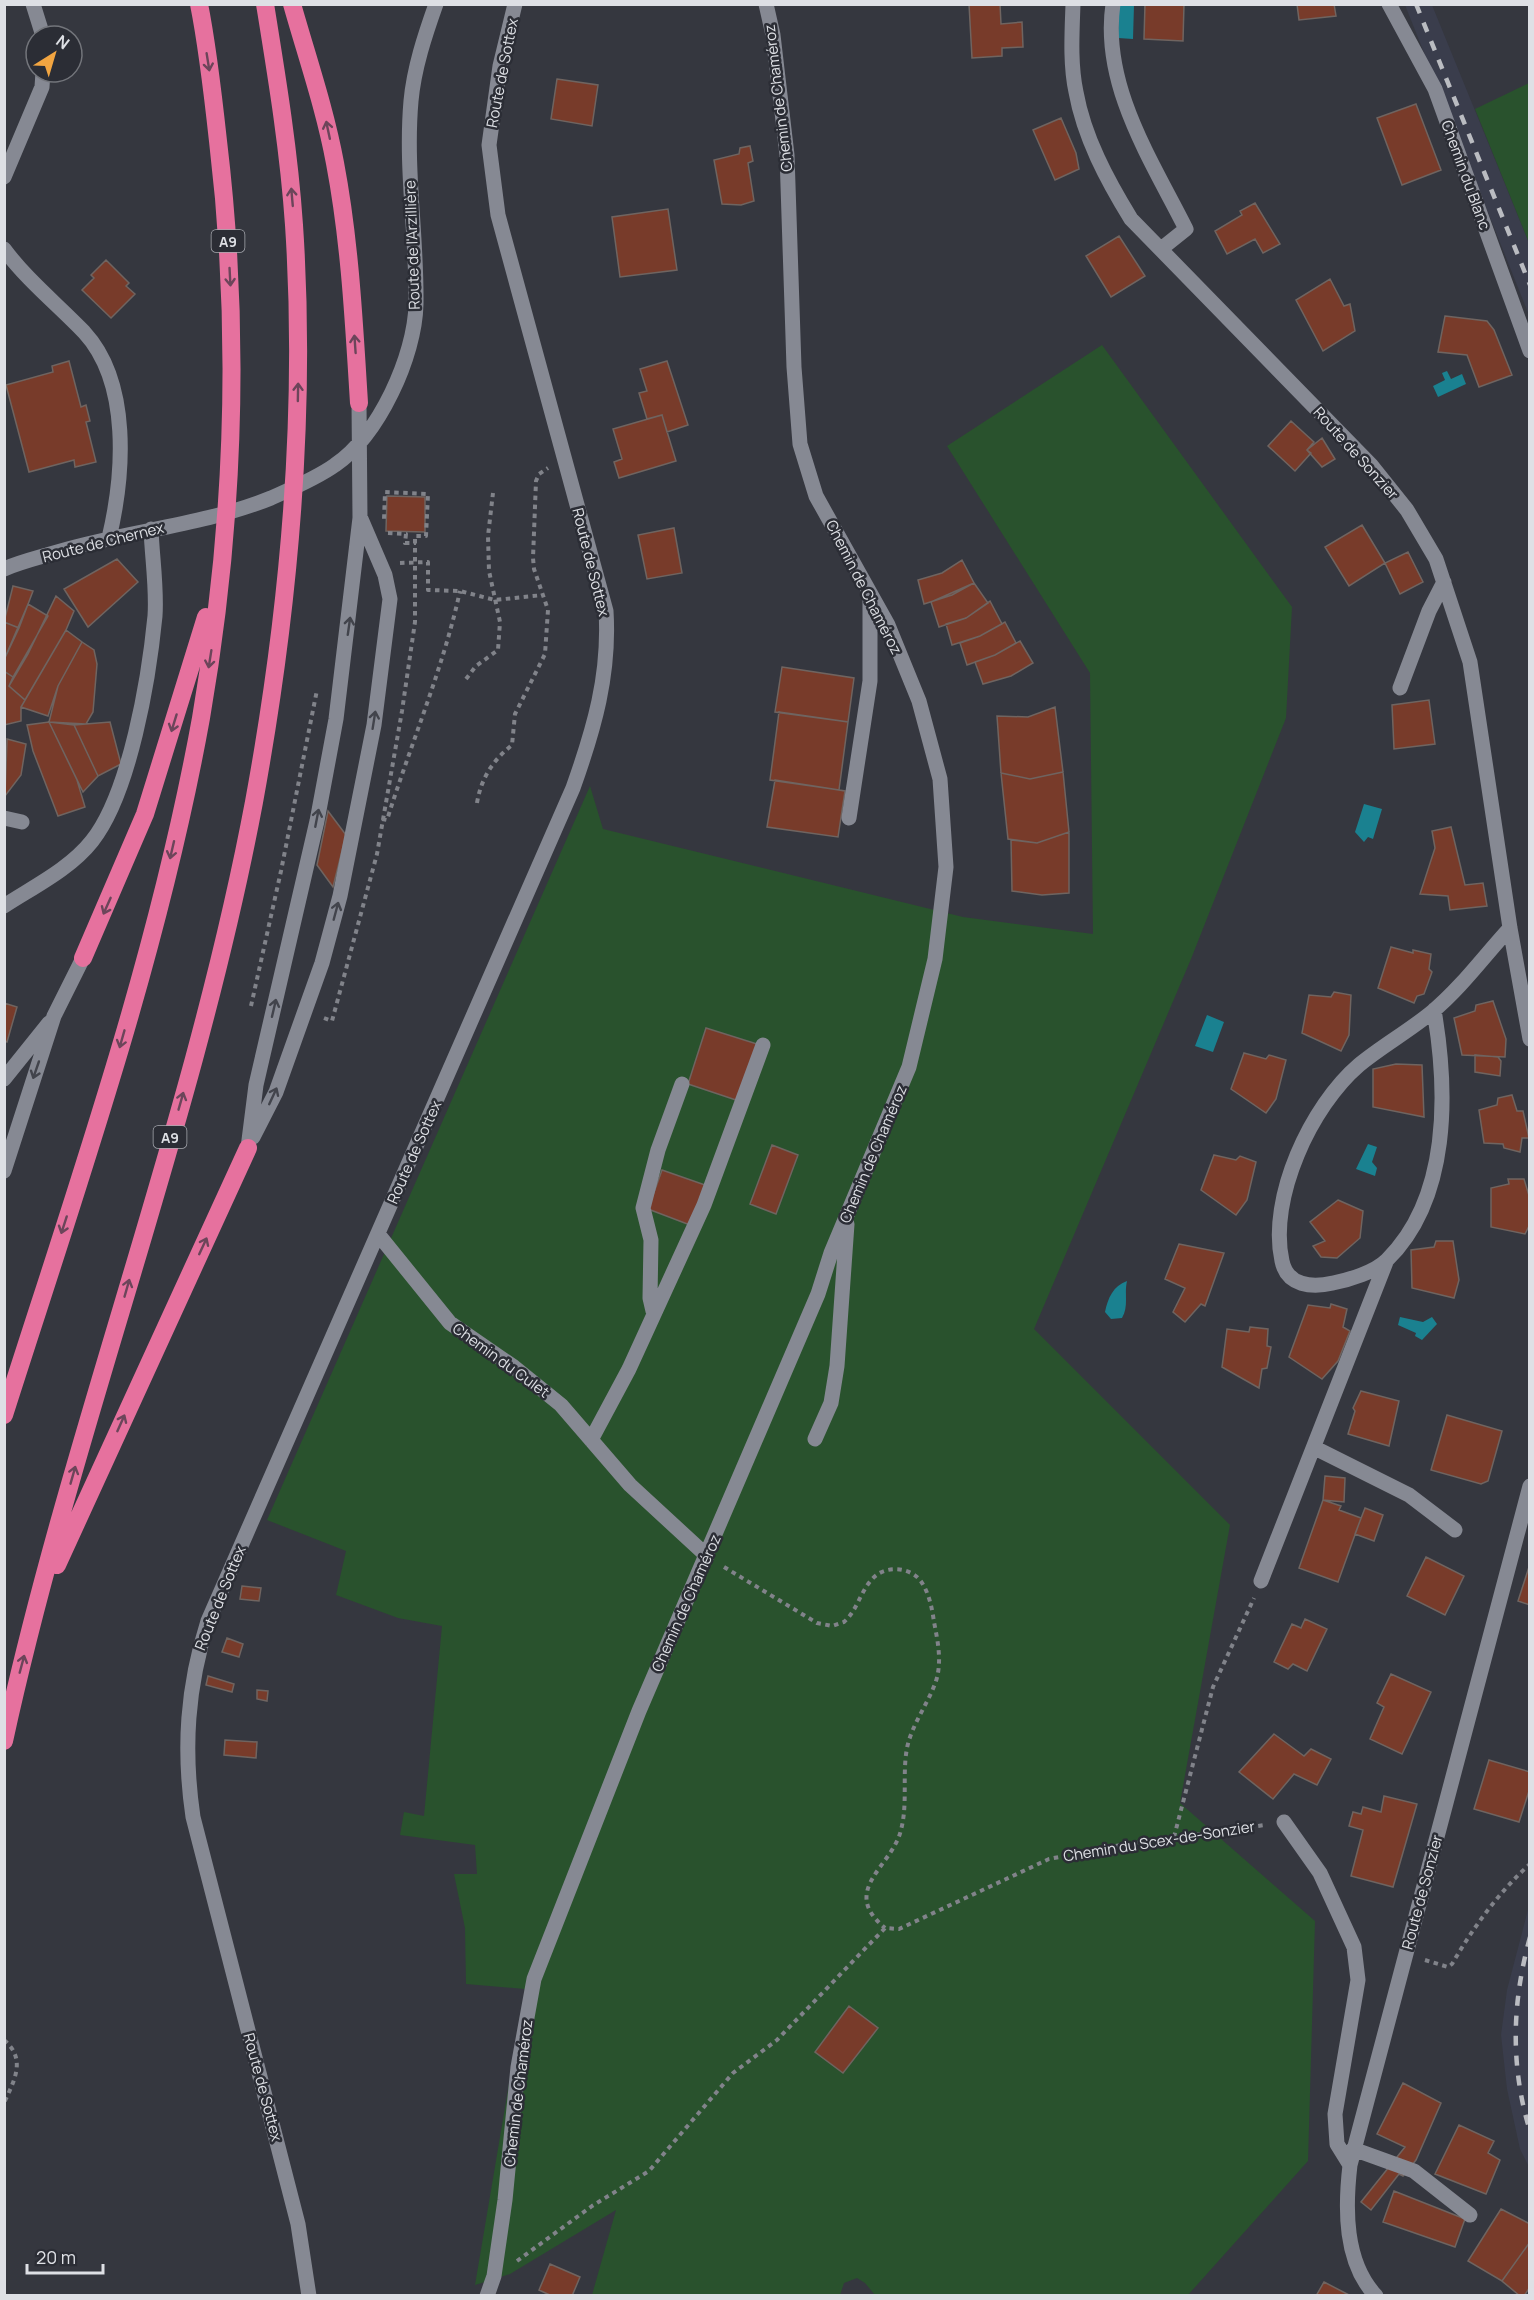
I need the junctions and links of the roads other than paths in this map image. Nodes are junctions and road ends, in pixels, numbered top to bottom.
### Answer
1 (33, 4) edge
2 (199, 4) edge
3 (265, 4) edge
4 (292, 4) edge
5 (436, 4) edge
6 (515, 4) edge
7 (766, 4) edge
8 (1073, 4) edge
9 (1113, 4) edge
10 (1389, 4) edge
11 (39, 24) edge
12 (42, 84) edge
13 (4, 177) edge
14 (4, 249) edge
15 (1161, 249) junction
16 (1530, 351) edge
17 (359, 403) joint
18 (360, 510) junction
19 (204, 519) joint
20 (151, 529) junction
21 (109, 538) junction
22 (222, 566) junction
23 (4, 569) edge
24 (1444, 582) junction
25 (870, 592) junction
26 (1400, 688) dead end
27 (4, 818) edge
28 (849, 818) dead end
29 (22, 822) dead end
30 (4, 906) edge
31 (1510, 928) junction
32 (83, 958) joint
33 (1434, 1010) junction
34 (54, 1016) junction
35 (1530, 1039) edge
36 (763, 1045) dead end
37 (4, 1079) edge
38 (682, 1084) dead end
39 (248, 1148) junction
40 (4, 1171) edge
41 (848, 1215) junction
42 (378, 1234) junction
43 (1386, 1262) junction
44 (653, 1312) junction
45 (4, 1415) edge
46 (815, 1439) dead end
47 (591, 1440) junction
48 (1315, 1448) junction
49 (1530, 1486) edge
50 (1455, 1530) dead end
51 (707, 1556) junction
52 (1261, 1581) road end
53 (36, 1610) junction
54 (4, 1741) edge
55 (1284, 1822) road end
56 (1353, 2149) junction
57 (1350, 2165) junction
58 (1470, 2215) dead end
59 (309, 2295) edge
60 (487, 2295) edge
61 (1376, 2295) edge

1 - 11 street
2 -> 22 highway, A9
53 -> 3 highway, A9
17 -> 4 highway
5 - 19 street, Route de l'Arzillière
6 - 42 street, Route de Sottex
7 - 25 street, Chemin de Chaméroz
8 - 15 street, Route de Sonzier
9 - 15 street
10 - 16 street, Chemin du Blanc
12 - 13 street
14 - 21 street
15 - 24 street, Route de Sonzier
17 - 18 street
39 -> 18 street
39 -> 18 street
19 - 20 street, Route de Chernex
20 - 21 street, Route de Chernex
20 - 30 street
21 - 23 street, Route de Chernex
22 -> 32 highway
22 -> 45 highway, A9
24 - 26 street
24 - 31 street, Route de Sonzier
25 - 28 street
25 - 41 street, Chemin de Chaméroz
27 - 29 street
31 - 33 street
31 - 35 street, Route de Sonzier
32 - 34 street
33 - 43 street
33 - 43 street
34 - 37 street
34 -> 40 street
36 - 44 street
38 - 44 street
53 -> 39 highway
41 - 46 street
41 - 51 street, Chemin de Chaméroz
42 - 47 street, Chemin du Culet
42 - 59 street, Route de Sottex
43 - 48 street
44 - 47 street
47 - 51 street, Chemin du Culet
48 - 50 street
48 - 52 street
49 - 56 street, Route de Sonzier
51 - 60 street, Chemin de Chaméroz
54 -> 53 highway, A9
55 - 57 street
56 - 57 street, Route de Sonzier
56 - 58 street
57 - 61 street, Route de Sonzier

